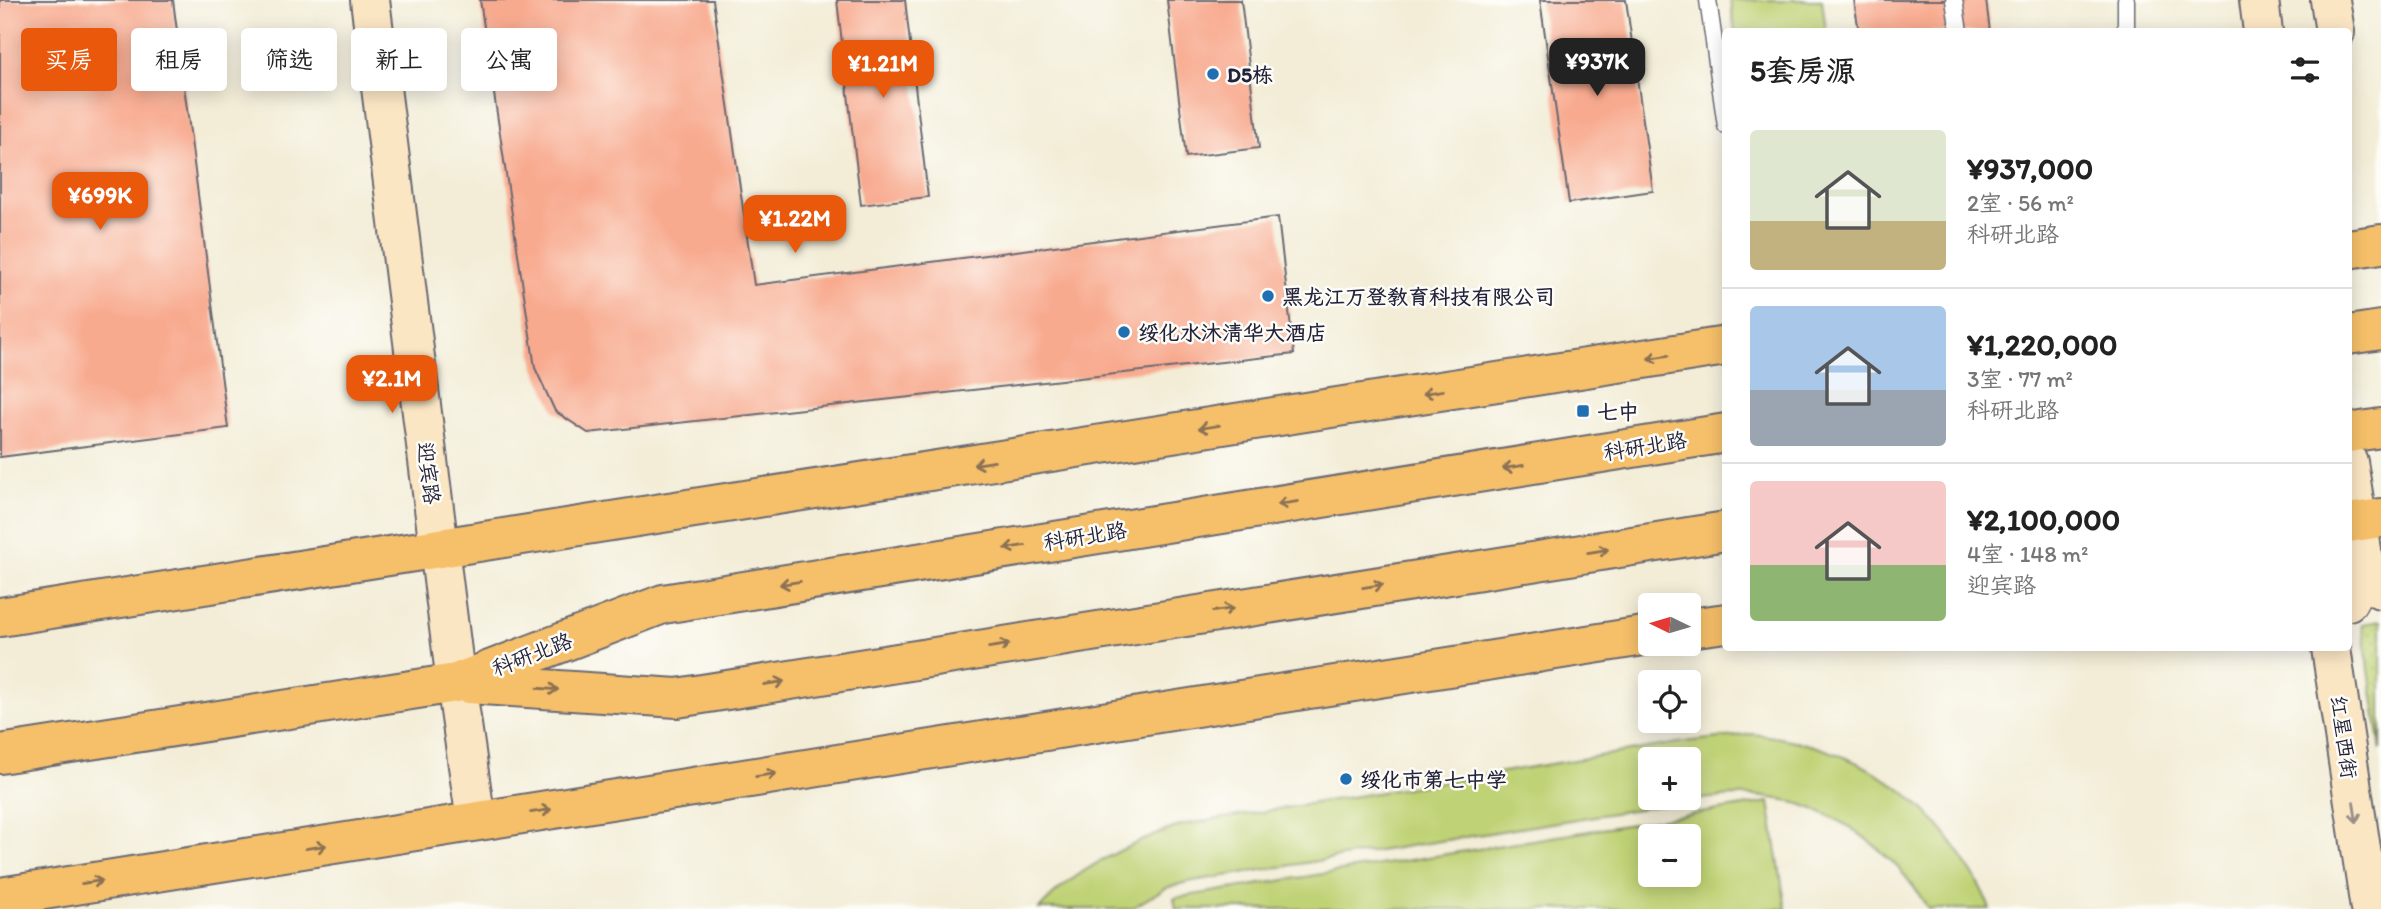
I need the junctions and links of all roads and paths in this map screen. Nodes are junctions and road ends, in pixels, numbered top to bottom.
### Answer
1 (370, 0) edge
2 (1708, 0) edge
3 (1954, 0) edge
4 (2126, 0) edge
5 (2259, 0) edge
6 (2330, 0) edge
7 (1958, 28) edge
8 (2126, 28) edge
9 (2262, 28) edge
10 (2334, 28) edge
11 (1722, 97) edge
12 (2381, 244) edge
13 (2352, 248) edge
14 (2381, 330) edge
15 (2352, 334) edge
16 (1722, 347) edge
17 (2381, 428) edge
18 (2352, 432) edge
19 (1722, 434) edge
20 (2352, 478) edge
21 (2363, 521) edge
22 (1722, 532) edge
23 (438, 548) junction
24 (2365, 587) edge
25 (0, 617) edge
26 (1722, 623) edge
27 (1701, 626) edge
28 (1638, 637) edge
29 (2331, 651) edge
30 (456, 682) junction
31 (0, 754) edge
32 (476, 821) junction
33 (0, 897) edge
34 (2370, 909) edge

1 - 23 main road, 迎宾路
2 - 11 lane
3 - 7 lane
4 - 8 lane
5 - 9 main road
6 - 10 main road
12 - 13 main road
14 - 15 main road
16 -> 23 main road
17 - 18 main road
19 -> 30 main road, 科研北路
20 - 21 main road
21 - 24 main road
30 -> 22 main road, 科研北路
23 - 25 main road
23 - 30 main road, 迎宾路
26 - 27 main road
32 -> 28 main road
29 -> 34 main road, 红星西街
30 - 31 main road, 科研北路
30 - 32 main road, 迎宾路
33 -> 32 main road

